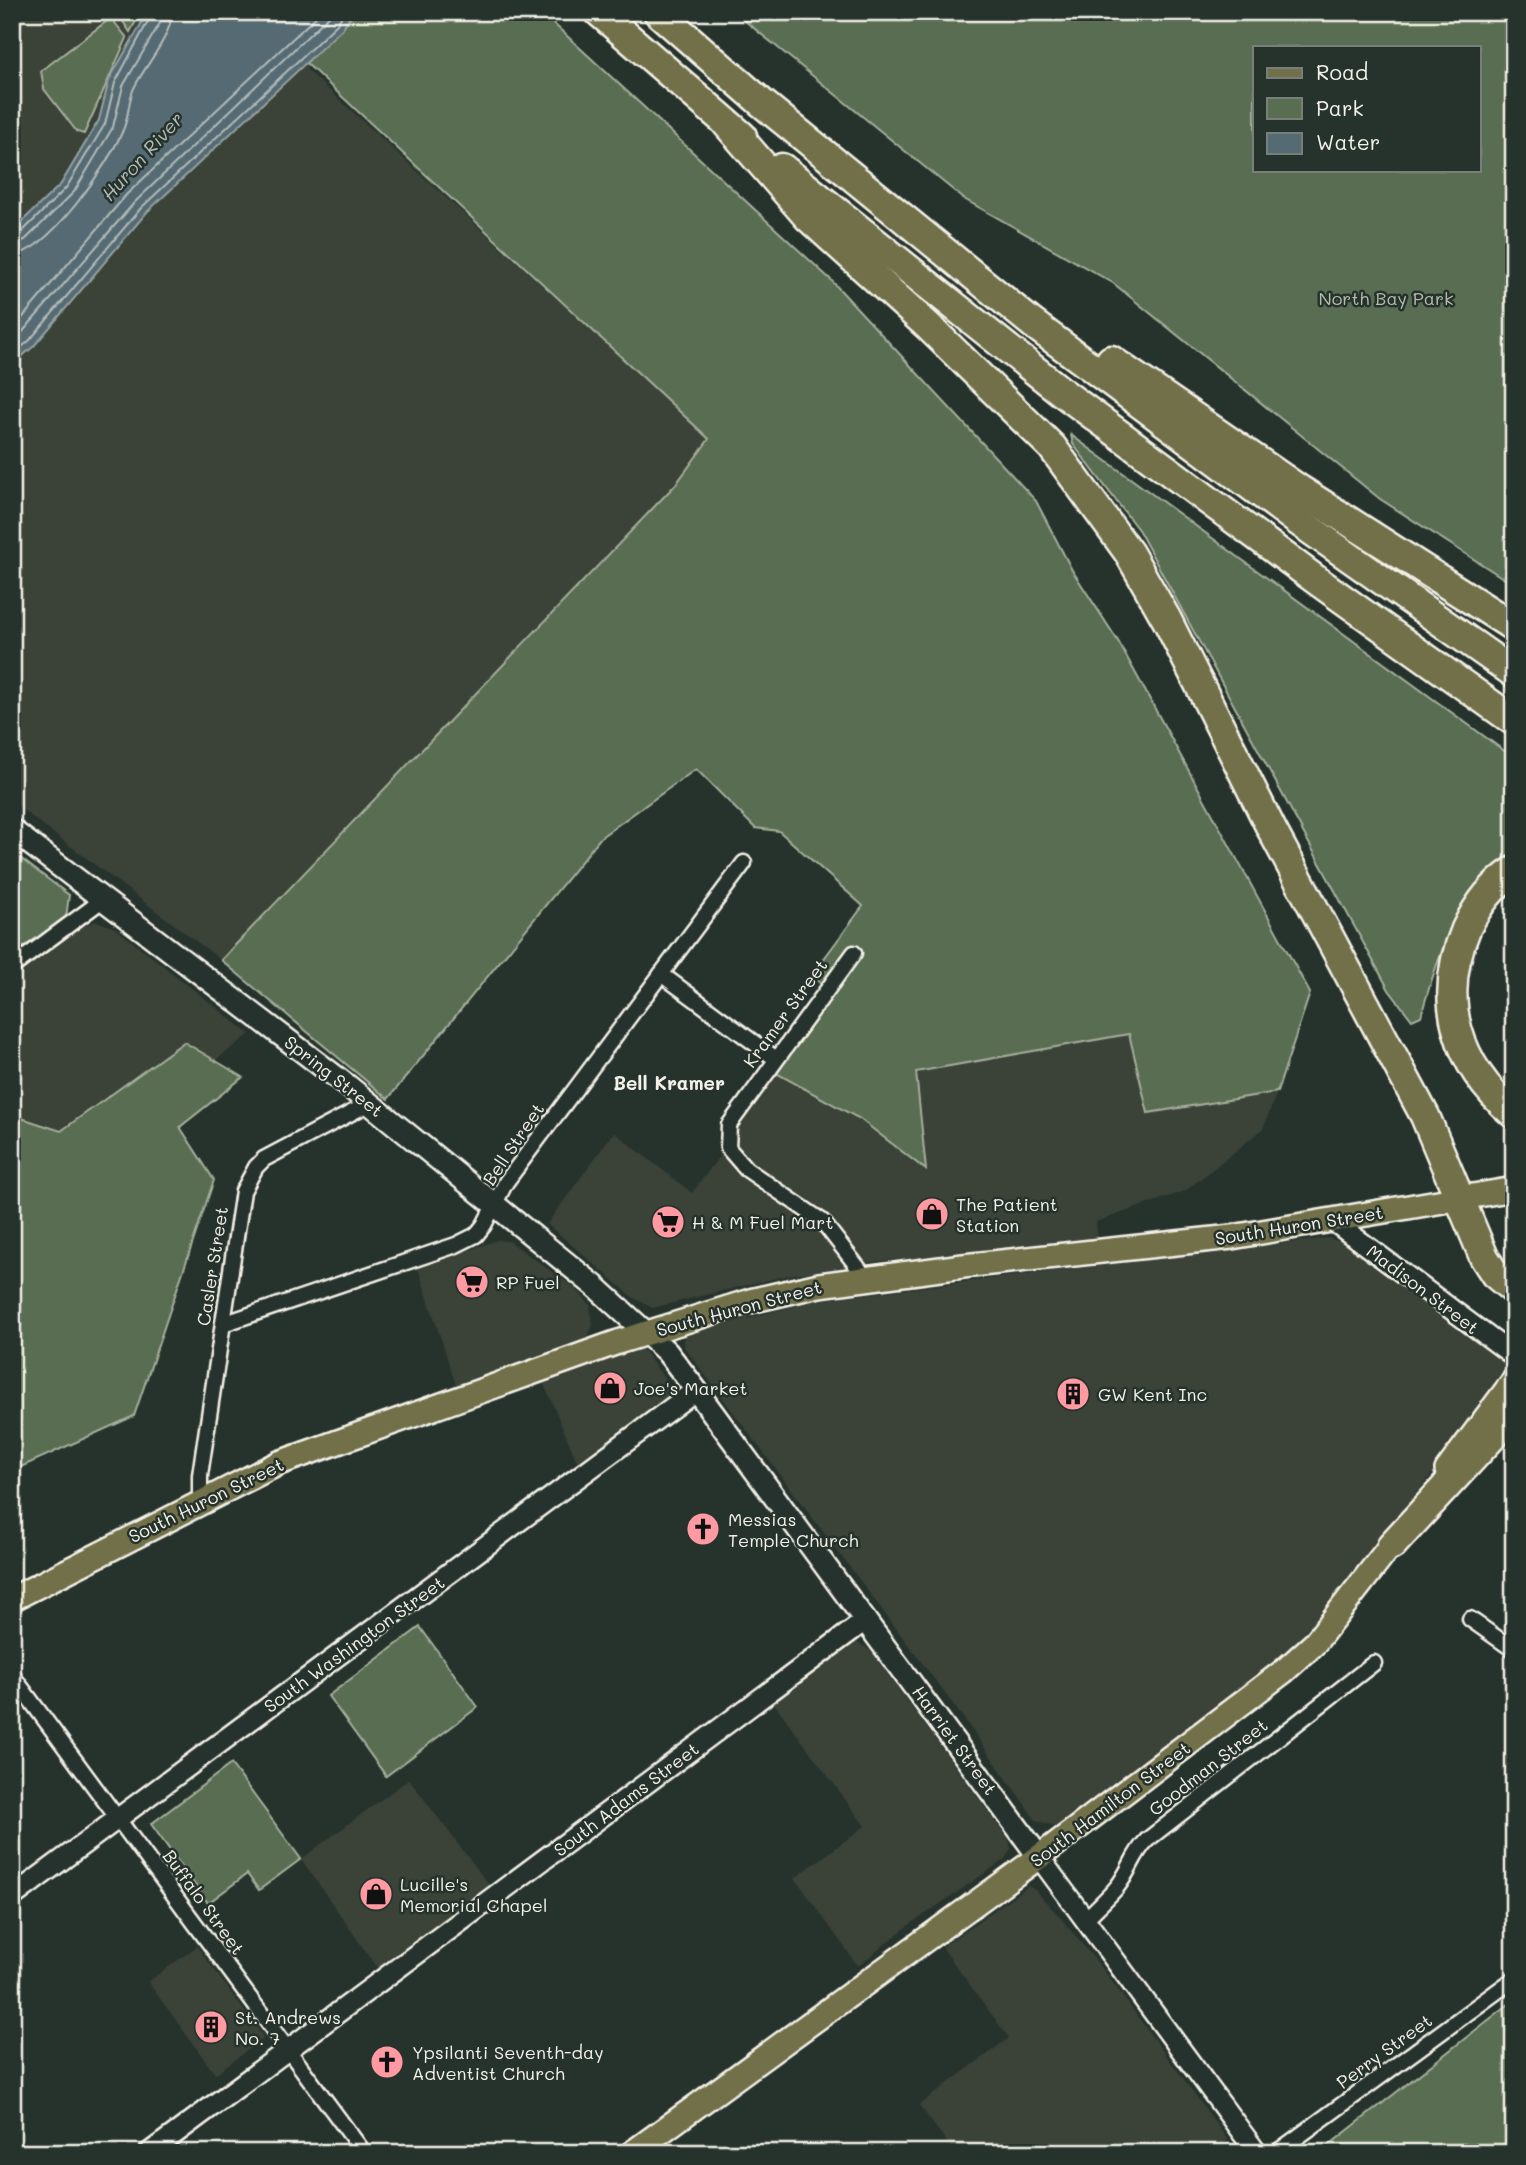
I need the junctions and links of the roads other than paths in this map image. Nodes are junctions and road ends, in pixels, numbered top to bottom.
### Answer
1 (599, 12) edge
2 (658, 12) edge
3 (727, 124) junction
4 (1032, 323) junction
5 (1514, 627) edge
6 (1514, 673) edge
7 (1514, 721) edge
8 (12, 830) edge
9 (744, 863) dead end
10 (1514, 871) edge
11 (105, 898) junction
12 (854, 953) dead end
13 (12, 967) edge
14 (661, 974) junction
15 (776, 1059) junction
16 (368, 1104) junction
17 (1514, 1114) edge
18 (1514, 1189) edge
19 (1460, 1198) junction
20 (495, 1205) junction
21 (1333, 1221) junction
22 (867, 1279) junction
23 (1514, 1290) edge
24 (223, 1324) junction
25 (648, 1332) junction
26 (1514, 1356) edge
27 (1514, 1380) edge
28 (696, 1390) junction
29 (1514, 1413) edge
30 (200, 1502) junction
31 (1392, 1545) junction
32 (12, 1599) edge
33 (1470, 1619) dead end
34 (866, 1620) junction
35 (1514, 1650) edge
36 (1374, 1663) dead end
37 (12, 1675) edge
38 (118, 1818) junction
39 (1039, 1857) junction
40 (12, 1896) edge
41 (1086, 1919) junction
42 (1514, 1979) edge
43 (289, 2049) junction
44 (149, 2153) edge
45 (364, 2153) edge
46 (632, 2153) edge
47 (1257, 2153) edge
48 (1276, 2153) edge

1 - 3 highway
2 - 4 highway
3 - 7 highway
3 - 19 highway
4 - 5 highway
4 - 6 highway
8 - 11 main road, Spring Street
9 - 14 street, Bell Street
10 - 17 highway
11 - 13 street
11 - 16 main road, Spring Street
12 - 15 street, Kramer Street
14 - 15 street
14 - 20 street, Bell Street
15 - 22 street, Kramer Street
16 - 20 main road, Spring Street
16 - 24 street, Casler Street
18 - 19 main road, South Huron Street
19 - 21 main road, South Huron Street
19 - 23 highway
20 - 24 street, Bell Street
20 - 25 main road, Spring Street
21 - 22 main road, South Huron Street
21 - 26 street, Madison Street
22 - 25 main road, South Huron Street
24 - 30 street, Casler Street
25 - 28 main road, Harriet Street
25 - 30 main road, South Huron Street
27 - 31 main road, South Hamilton Street
28 - 34 main road, Harriet Street
28 - 38 street, South Washington Street
29 - 31 highway
30 - 32 main road, South Huron Street
31 - 39 main road, South Hamilton Street
33 - 35 street
34 - 39 main road, Harriet Street
34 - 43 street, South Adams Street
36 - 41 street, Goodman Street
37 - 38 street, Buffalo Street
38 - 40 street, South Washington Street
38 - 43 street, Buffalo Street
39 - 41 street, Harriet Street
39 - 46 main road, South Hamilton Street
41 - 47 street, Harriet Street
42 - 48 street, Perry Street
43 - 44 street, South Adams Street
43 - 45 street, Buffalo Street

